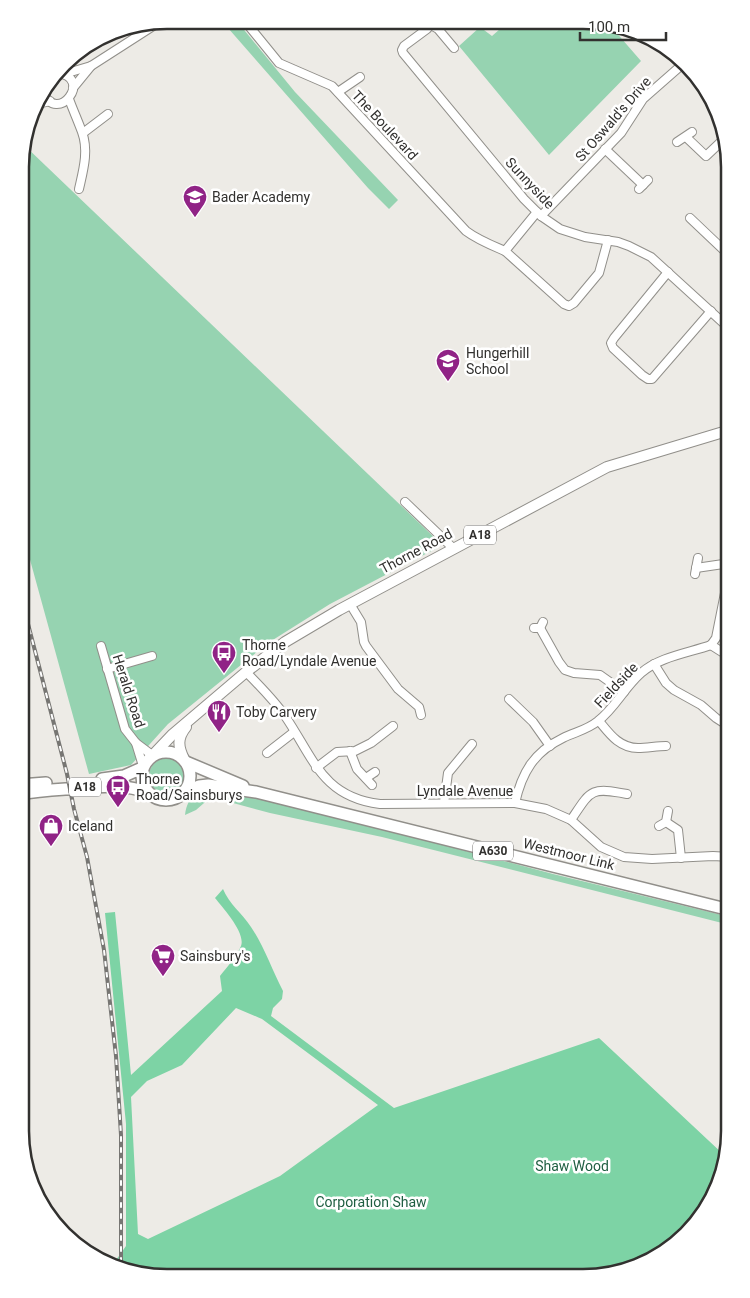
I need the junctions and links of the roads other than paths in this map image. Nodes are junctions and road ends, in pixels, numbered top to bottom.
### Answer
1 (251, 29) edge
2 (425, 29) edge
3 (438, 29) edge
4 (146, 30) edge
5 (454, 48) dead end
6 (90, 66) junction
7 (679, 67) edge
8 (67, 72) edge
9 (63, 76) edge
10 (360, 77) dead end
11 (73, 88) junction
12 (338, 92) junction
13 (47, 98) edge
14 (69, 99) junction
15 (50, 101) junction
16 (45, 102) edge
17 (60, 104) junction
18 (108, 114) dead end
19 (76, 119) junction
20 (83, 133) junction
21 (677, 142) dead end
22 (719, 143) edge
23 (605, 150) junction
24 (643, 185) dead end
25 (79, 190) dead end
26 (539, 214) junction
27 (689, 216) dead end
28 (608, 240) junction
29 (721, 247) edge
30 (505, 251) junction
31 (668, 272) junction
32 (711, 311) junction
33 (721, 320) edge
34 (721, 433) edge
35 (405, 502) dead end
36 (454, 549) junction
37 (698, 558) dead end
38 (721, 565) edge
39 (350, 604) junction
40 (721, 622) edge
41 (539, 626) dead end
42 (711, 645) junction
43 (101, 646) dead end
44 (721, 651) edge
45 (152, 656) dead end
46 (654, 664) junction
47 (107, 669) junction
48 (246, 672) junction
49 (624, 692) junction
50 (510, 699) dead end
51 (422, 715) dead end
52 (194, 716) junction
53 (599, 721) junction
54 (721, 721) edge
55 (393, 726) dead end
56 (294, 732) junction
57 (136, 743) junction
58 (472, 744) dead end
59 (550, 746) junction
60 (666, 746) dead end
61 (350, 752) junction
62 (267, 753) dead end
63 (153, 755) junction
64 (185, 761) junction
65 (143, 767) junction
66 (316, 768) junction
67 (374, 772) dead end
68 (366, 778) junction
69 (29, 784) edge
70 (372, 785) dead end
71 (256, 792) junction
72 (29, 793) edge
73 (149, 793) junction
74 (182, 794) junction
75 (628, 794) dead end
76 (515, 802) junction
77 (444, 803) junction
78 (668, 811) dead end
79 (571, 820) junction
80 (721, 857) edge
81 (681, 858) junction
82 (721, 908) edge

1 - 12 street, The Boulevard
2 - 26 street, Sunnyside
3 - 5 street
4 - 6 street
6 - 8 street
6 - 11 street
7 - 23 street, St Oswald's Drive
9 - 11 street
10 - 12 street
11 - 14 street
12 - 30 street, The Boulevard
13 - 15 street
14 - 17 street
14 - 19 street
15 - 16 street
15 - 17 street
17 - 19 street
18 - 20 street
19 - 20 street
20 - 25 street
21 - 22 street
23 - 24 street
23 - 26 street, St Oswald's Drive
26 - 28 street, Sunnyside
26 - 30 street
27 - 29 street
28 - 30 street, The Boulevard
28 - 31 street, Sunnyside
31 - 32 street, Sunnyside
31 - 32 street
32 - 33 street, Sunnyside
34 - 36 main road, Thorne Road / A18
35 - 36 street
36 - 39 main road, Thorne Road / A18
37 - 38 street
39 - 48 main road, Thorne Road / A18
39 - 51 street
40 - 42 street
41 - 49 street
42 - 44 street
42 - 46 street, Fieldside
43 - 47 street, Herald Road
45 - 47 street
46 - 49 street, Fieldside
46 - 54 street
47 - 57 street, Herald Road
48 - 52 main road, Thorne Road / A18
48 - 56 street, Lyndale Avenue
49 - 53 street, Fieldside
50 - 59 street
52 - 63 main road, A18
52 - 64 main road, A18
53 - 59 street, Fieldside
53 - 60 street
55 - 61 street
56 - 62 street
56 - 66 street, Lyndale Avenue
57 - 63 street, Herald Road
57 - 65 street, Herald Road
58 - 77 street
59 - 76 street, Fieldside
61 - 66 street
61 - 68 street
63 - 64 highway
63 - 65 highway, A18
64 - 71 highway, Westmoor Link / A630
64 - 74 highway, A18
65 - 69 highway, A18
65 - 73 highway
66 - 77 street, Lyndale Avenue
67 - 68 street
68 - 70 street
71 - 74 highway, Westmoor Link / A630
71 - 82 highway, Westmoor Link / A630
72 - 73 highway, A18
73 - 74 highway, A18
75 - 79 street
76 - 77 street, Lyndale Avenue
76 - 79 street, Lyndale Avenue
78 - 81 street
79 - 81 street, Lyndale Avenue
80 - 81 street, Lyndale Avenue

